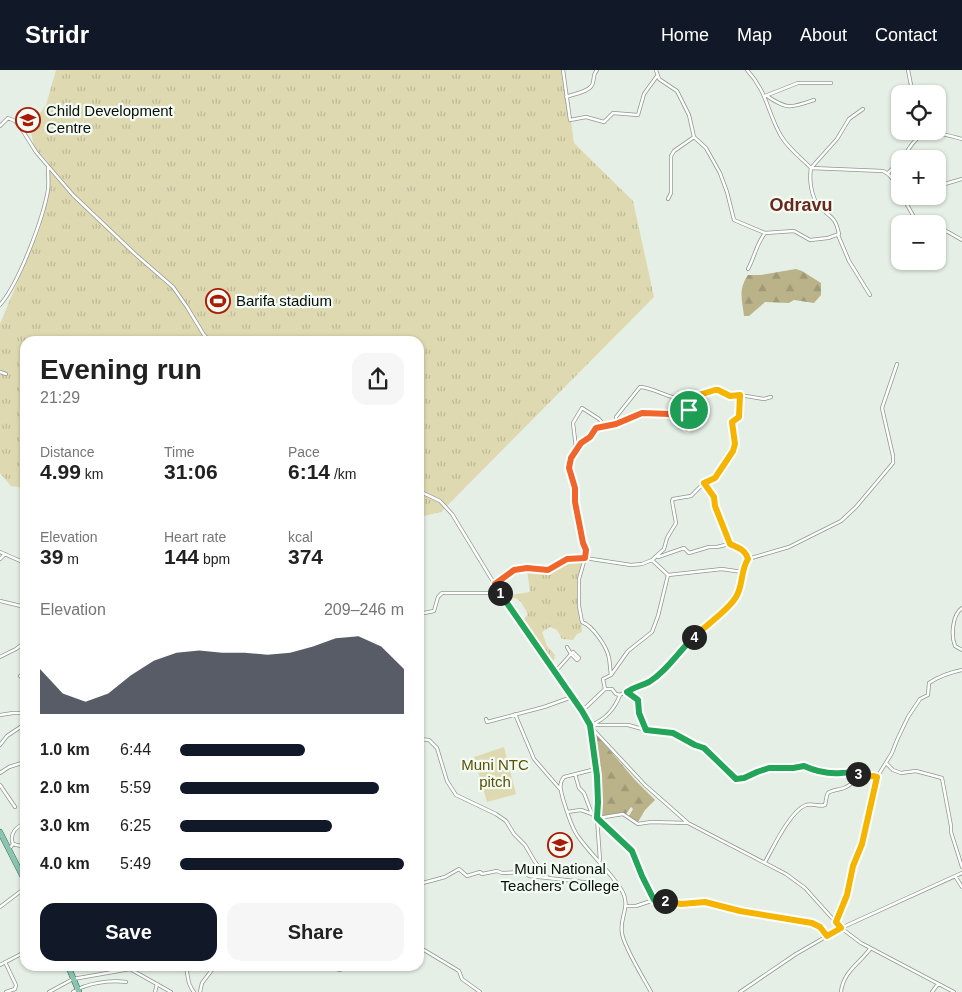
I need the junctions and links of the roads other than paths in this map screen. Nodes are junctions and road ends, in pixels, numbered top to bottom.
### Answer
1 (563, 70) edge
2 (597, 70) edge
3 (656, 70) edge
4 (747, 70) edge
5 (908, 70) edge
6 (657, 76) junction
7 (831, 83) dead end
8 (911, 85) edge
9 (766, 96) junction
10 (566, 97) junction
11 (814, 100) dead end
12 (863, 109) dead end
13 (0, 126) edge
14 (946, 136) edge
15 (694, 137) junction
16 (962, 139) edge
17 (916, 140) edge
18 (909, 150) edge
19 (48, 165) junction
20 (811, 168) junction
21 (891, 170) edge
22 (888, 173) junction
23 (891, 177) edge
24 (962, 179) edge
25 (946, 184) edge
26 (668, 199) dead end
27 (946, 231) edge
28 (765, 233) junction
29 (838, 235) junction
30 (962, 240) edge
31 (748, 270) dead end
32 (870, 295) dead end
33 (0, 305) edge
34 (205, 336) edge
35 (897, 364) dead end
36 (0, 372) edge
37 (6, 374) dead end
38 (740, 395) junction
39 (771, 397) dead end
40 (686, 399) junction
41 (616, 424) junction
42 (605, 426) junction
43 (576, 448) junction
44 (704, 483) junction
45 (424, 493) edge
46 (730, 544) junction
47 (0, 552) edge
48 (5, 554) junction
49 (656, 557) junction
50 (585, 558) junction
51 (0, 559) edge
52 (748, 559) junction
53 (652, 560) junction
54 (20, 561) edge
55 (742, 572) junction
56 (668, 575) junction
57 (495, 584) junction
58 (500, 593) junction
59 (0, 601) edge
60 (20, 606) edge
61 (962, 608) edge
62 (424, 613) edge
63 (20, 646) edge
64 (567, 647) dead end
65 (962, 650) edge
66 (0, 656) edge
67 (962, 670) edge
68 (555, 672) junction
69 (611, 675) junction
70 (605, 689) junction
71 (627, 692) junction
72 (620, 695) junction
73 (572, 697) junction
74 (582, 711) junction
75 (0, 714) edge
76 (19, 714) dead end
77 (515, 714) dead end
78 (486, 720) dead end
79 (590, 725) junction
80 (20, 727) edge
81 (646, 730) junction
82 (424, 740) edge
83 (0, 745) edge
84 (886, 763) junction
85 (20, 764) edge
86 (596, 769) junction
87 (0, 773) edge
88 (575, 774) junction
89 (861, 777) junction
90 (877, 777) junction
91 (0, 785) edge
92 (561, 790) junction
93 (15, 807) dead end
94 (567, 812) junction
95 (592, 814) junction
96 (597, 818) junction
97 (688, 822) junction
98 (20, 826) edge
99 (0, 832) edge
100 (13, 844) junction
101 (20, 846) edge
102 (8, 849) junction
103 (600, 861) junction
104 (765, 862) junction
105 (962, 868) edge
106 (20, 872) edge
107 (962, 873) edge
108 (955, 876) junction
109 (548, 878) junction
110 (424, 883) edge
111 (619, 886) junction
112 (962, 887) edge
113 (20, 892) edge
114 (654, 900) junction
115 (0, 906) edge
116 (627, 906) junction
117 (836, 922) junction
118 (841, 928) junction
119 (827, 936) junction
120 (870, 949) junction
121 (424, 950) edge
122 (20, 954) edge
123 (5, 962) junction
124 (0, 965) edge
125 (70, 971) edge
126 (117, 971) edge
127 (134, 971) edge
128 (187, 971) edge
129 (211, 971) edge
130 (73, 978) junction
131 (126, 982) dead end
132 (157, 984) junction
133 (938, 984) junction
134 (76, 991) edge
135 (6, 992) edge
136 (49, 992) edge
137 (155, 992) edge
138 (171, 992) edge
139 (194, 992) edge
140 (200, 992) edge
141 (480, 992) edge
142 (651, 992) edge
143 (740, 992) edge
144 (840, 992) edge
145 (932, 992) edge
146 (954, 992) edge

1 - 10 street
2 - 10 street
3 - 6 street
4 - 9 street
5 - 8 street
6 - 10 street
6 - 15 street
7 - 9 street
9 - 11 street
9 - 20 street
12 - 20 street
13 - 19 street
14 - 16 street
15 - 26 street
15 - 28 street
17 - 18 street
19 - 33 street
19 - 34 street
20 - 22 street
20 - 29 street
21 - 22 street
22 - 23 street
24 - 25 street
27 - 30 street
28 - 29 street
28 - 31 street
29 - 32 street
35 - 52 street
36 - 37 street
38 - 39 street
38 - 40 street
38 - 44 street
40 - 41 street
40 - 41 street
41 - 42 street
42 - 43 street
42 - 43 street
43 - 50 street
44 - 46 street
44 - 49 street
45 - 57 street
46 - 49 street
46 - 52 street
47 - 48 street
48 - 51 street
48 - 54 street
49 - 53 street
50 - 53 street
50 - 57 street
50 - 69 street
52 - 55 street
53 - 56 street
55 - 56 street
55 - 71 street
56 - 69 street
57 - 58 street
58 - 62 street
58 - 68 street
59 - 60 street
61 - 65 street
63 - 66 street
64 - 68 street
67 - 84 street
68 - 73 street
69 - 70 street
70 - 72 street
70 - 74 street
71 - 72 street
71 - 81 street
72 - 79 street
73 - 74 street
73 - 78 street
74 - 79 street
75 - 76 street
77 - 92 street
79 - 81 street
79 - 86 street
79 - 97 street
80 - 83 street
81 - 89 street
82 - 109 street
84 - 90 street
84 - 105 street
85 - 87 street
86 - 88 street
86 - 96 street
88 - 92 street
88 - 95 street
89 - 90 street
89 - 104 street
90 - 117 street
91 - 93 street
92 - 94 street
94 - 95 street
94 - 103 street
95 - 96 street
96 - 97 street
96 - 103 street
96 - 114 street
97 - 104 street
98 - 100 street
99 - 102 main road
100 - 101 street
100 - 102 street
102 - 106 main road
103 - 111 street
104 - 117 street
107 - 108 street
108 - 112 street
108 - 118 street
109 - 110 street
109 - 111 street
111 - 116 street
113 - 115 street
114 - 116 street
114 - 119 street
116 - 142 street
117 - 118 street
118 - 119 street
118 - 120 street
119 - 143 street
120 - 133 street
120 - 144 street
121 - 141 street
122 - 123 street
123 - 124 street
123 - 135 street
125 - 130 main road
126 - 130 street
127 - 132 street
128 - 139 street
129 - 140 street
130 - 134 main road
130 - 136 street
131 - 134 street
132 - 137 street
132 - 138 street
133 - 145 street
133 - 146 street

